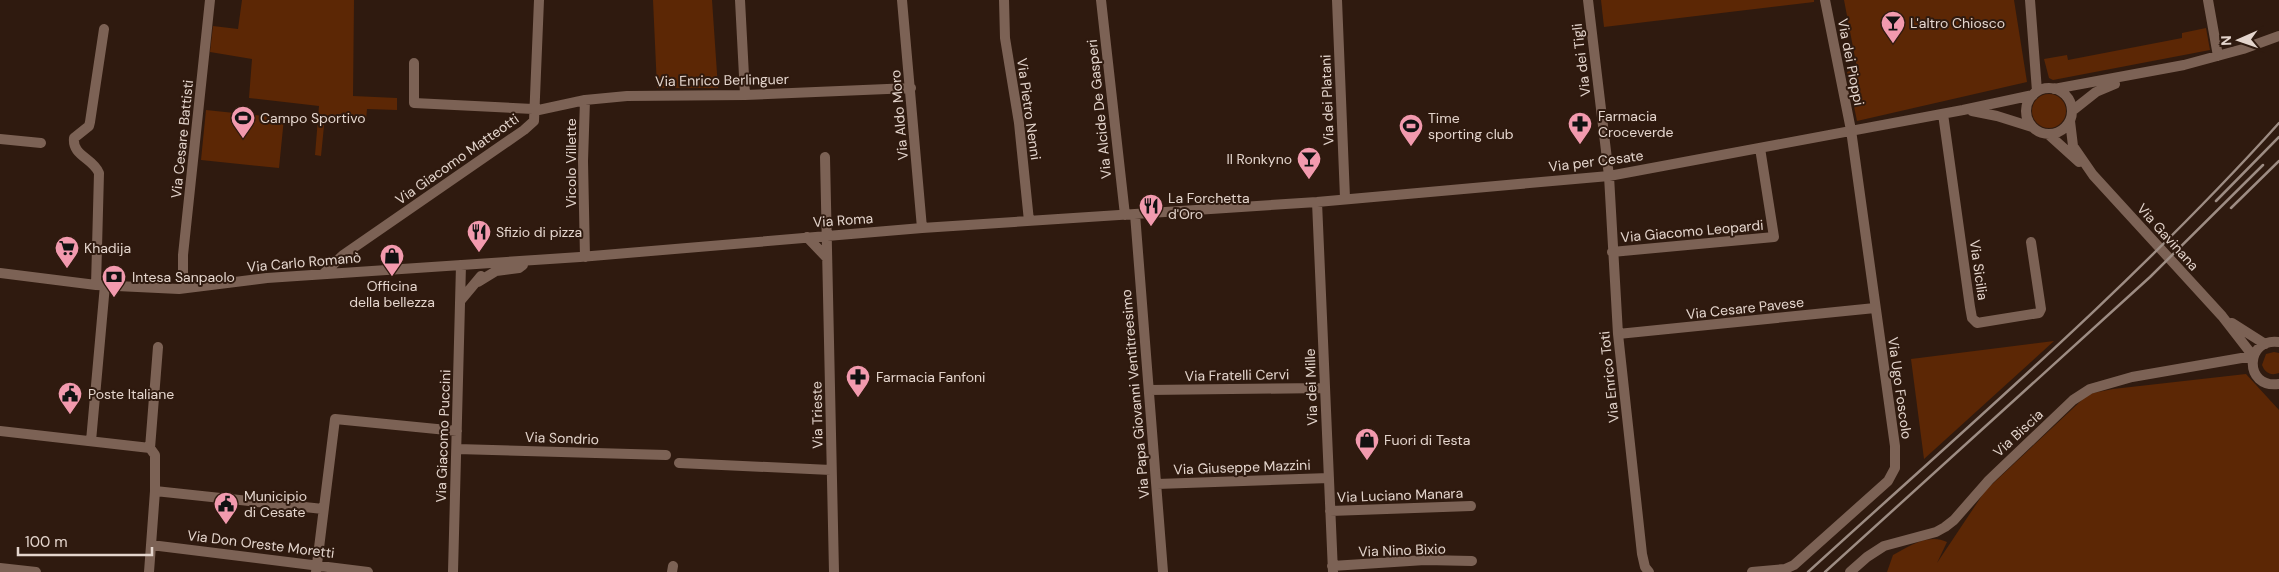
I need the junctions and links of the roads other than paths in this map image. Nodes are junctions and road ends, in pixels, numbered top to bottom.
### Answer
1 (210, 0) edge
2 (539, 0) edge
3 (740, 0) edge
4 (902, 0) edge
5 (1004, 0) edge
6 (1101, 0) edge
7 (1337, 0) edge
8 (1588, 0) edge
9 (1825, 0) edge
10 (2030, 0) edge
11 (2208, 0) edge
12 (104, 29) dead end
13 (2279, 36) edge
14 (2218, 56) junction
15 (414, 63) dead end
16 (2145, 74) junction
17 (911, 88) junction
18 (2054, 89) junction
19 (2035, 93) junction
20 (745, 95) junction
21 (585, 100) junction
22 (534, 110) junction
23 (1963, 110) junction
24 (1943, 114) junction
25 (2071, 116) junction
26 (2032, 127) junction
27 (1851, 130) junction
28 (2048, 134) junction
29 (0, 139) edge
30 (41, 143) dead end
31 (1760, 148) junction
32 (825, 157) dead end
33 (2094, 175) junction
34 (1609, 176) junction
35 (1345, 198) junction
36 (1317, 202) junction
37 (1227, 208) joint
38 (1130, 215) junction
39 (1029, 221) junction
40 (922, 228) junction
41 (826, 236) junction
42 (807, 237) junction
43 (2032, 242) dead end
44 (1612, 252) junction
45 (586, 256) junction
46 (827, 258) junction
47 (528, 261) junction
48 (488, 263) junction
49 (461, 265) junction
50 (0, 273) edge
51 (323, 274) junction
52 (478, 282) junction
53 (187, 284) junction
54 (101, 285) junction
55 (461, 300) junction
56 (1875, 308) junction
57 (2222, 316) junction
58 (1618, 334) junction
59 (2279, 342) edge
60 (2265, 344) junction
61 (158, 347) dead end
62 (2253, 361) junction
63 (2277, 387) edge
64 (1325, 388) junction
65 (1149, 390) junction
66 (0, 431) edge
67 (457, 431) junction
68 (91, 441) junction
69 (150, 448) junction
70 (456, 449) junction
71 (666, 455) dead end
72 (679, 462) dead end
73 (831, 470) junction
74 (1328, 478) junction
75 (1157, 484) junction
76 (155, 491) junction
77 (1471, 506) dead end
78 (323, 509) junction
79 (1330, 511) junction
80 (151, 545) junction
81 (1472, 561) dead end
82 (0, 568) edge
83 (316, 568) edge
84 (1332, 569) edge
85 (36, 572) edge
86 (149, 572) edge
87 (368, 572) edge
88 (453, 572) edge
89 (834, 572) edge
90 (1163, 572) edge
91 (1649, 572) edge
92 (1752, 572) edge
93 (1850, 572) edge

1 - 53 street, Via Cesare Battisti
2 - 22 street, Via Giacomo Matteotti
3 - 20 street
4 - 17 street, Via Aldo Moro
5 - 39 street, Via Pietro Nenni
6 - 38 street, Via Alcide De Gasperi
7 - 35 street, Via dei Platani
8 - 34 street, Via dei Tigli
9 - 27 street, Via dei Pioppi
10 - 19 street
11 - 14 street
12 - 54 street
13 - 14 street
14 - 16 street
15 - 22 street, Via Enrico Berlinguer
16 - 18 street
16 - 25 street
17 - 20 street, Via Enrico Berlinguer
17 - 40 street, Via Aldo Moro
18 - 19 street
18 - 25 street
19 - 23 street, Via per Cesate
19 - 26 street
20 - 21 street, Via Enrico Berlinguer
21 - 22 street, Via Enrico Berlinguer
21 - 45 street, Vicolo Villette
22 - 51 street, Via Giacomo Matteotti
23 - 24 street, Via per Cesate
23 - 26 street, Via per Cesate
24 - 27 street, Via per Cesate
24 - 43 street, Via Sicilia
25 - 28 street
25 - 33 street, Via Gavinana
26 - 28 street
27 - 31 street, Via per Cesate
27 - 56 street, Via Ugo Foscolo
28 - 33 street, Via Gavinana
29 - 30 street
31 - 34 street, Via per Cesate
31 - 44 street, Via Giacomo Leopardi
32 - 41 street, Via Trieste
33 - 57 street, Via Gavinana
34 - 35 street, Via per Cesate
34 - 44 street, Via Enrico Toti
35 - 36 street, Via per Cesate
36 - 37 street, Via per Cesate
36 - 64 street, Via dei Mille
37 - 38 street, Via Roma
38 - 39 street, Via Roma
38 - 65 street, Via Papa Giovanni Ventitreesimo
39 - 40 street, Via Roma
40 - 41 street, Via Roma
41 - 42 street, Via Roma
41 - 46 street, Via Trieste
42 - 45 street, Via Roma
42 - 46 street
44 - 58 street, Via Enrico Toti
45 - 47 street, Via Roma
46 - 73 street, Via Trieste
47 - 48 street, Via Roma
47 - 52 street
48 - 49 street, Via Roma
48 - 52 street
49 - 51 street, Via Carlo Romanò
49 - 55 street, Via Giacomo Puccini
50 - 54 street, Via Carlo Romanò
51 - 53 street, Via Carlo Romanò
52 - 55 street
53 - 54 street, Via Carlo Romanò
54 - 68 street
55 - 67 street, Via Giacomo Puccini
56 - 58 street, Via Cesare Pavese
56 - 92 street, Via Ugo Foscolo
57 - 60 street, Via Gavinana
57 - 62 street, Via Gavinana
58 - 91 street, Via Enrico Toti
59 - 60 street
60 - 62 street
61 - 69 street
62 - 63 street, Via Gavinana
62 - 93 street, Via Biscia
64 - 65 street, Via Fratelli Cervi
64 - 74 street, Via dei Mille
65 - 75 street, Via Papa Giovanni Ventitreesimo
66 - 68 street
67 - 70 street, Via Giacomo Puccini
67 - 78 street
68 - 69 street
69 - 76 street
70 - 71 street, Via Sondrio
70 - 88 street, Via Giacomo Puccini
72 - 73 street
73 - 89 street, Via Trieste
74 - 75 street, Via Giuseppe Mazzini
74 - 79 street, Via dei Mille
75 - 90 street, Via Papa Giovanni Ventitreesimo
76 - 78 street
76 - 80 street
77 - 79 street, Via Luciano Manara
78 - 83 street
79 - 84 street, Via dei Mille
80 - 83 street, Via Don Oreste Moretti
80 - 86 street
81 - 84 street, Via Nino Bixio
82 - 85 street
83 - 87 street, Via Don Oreste Moretti

